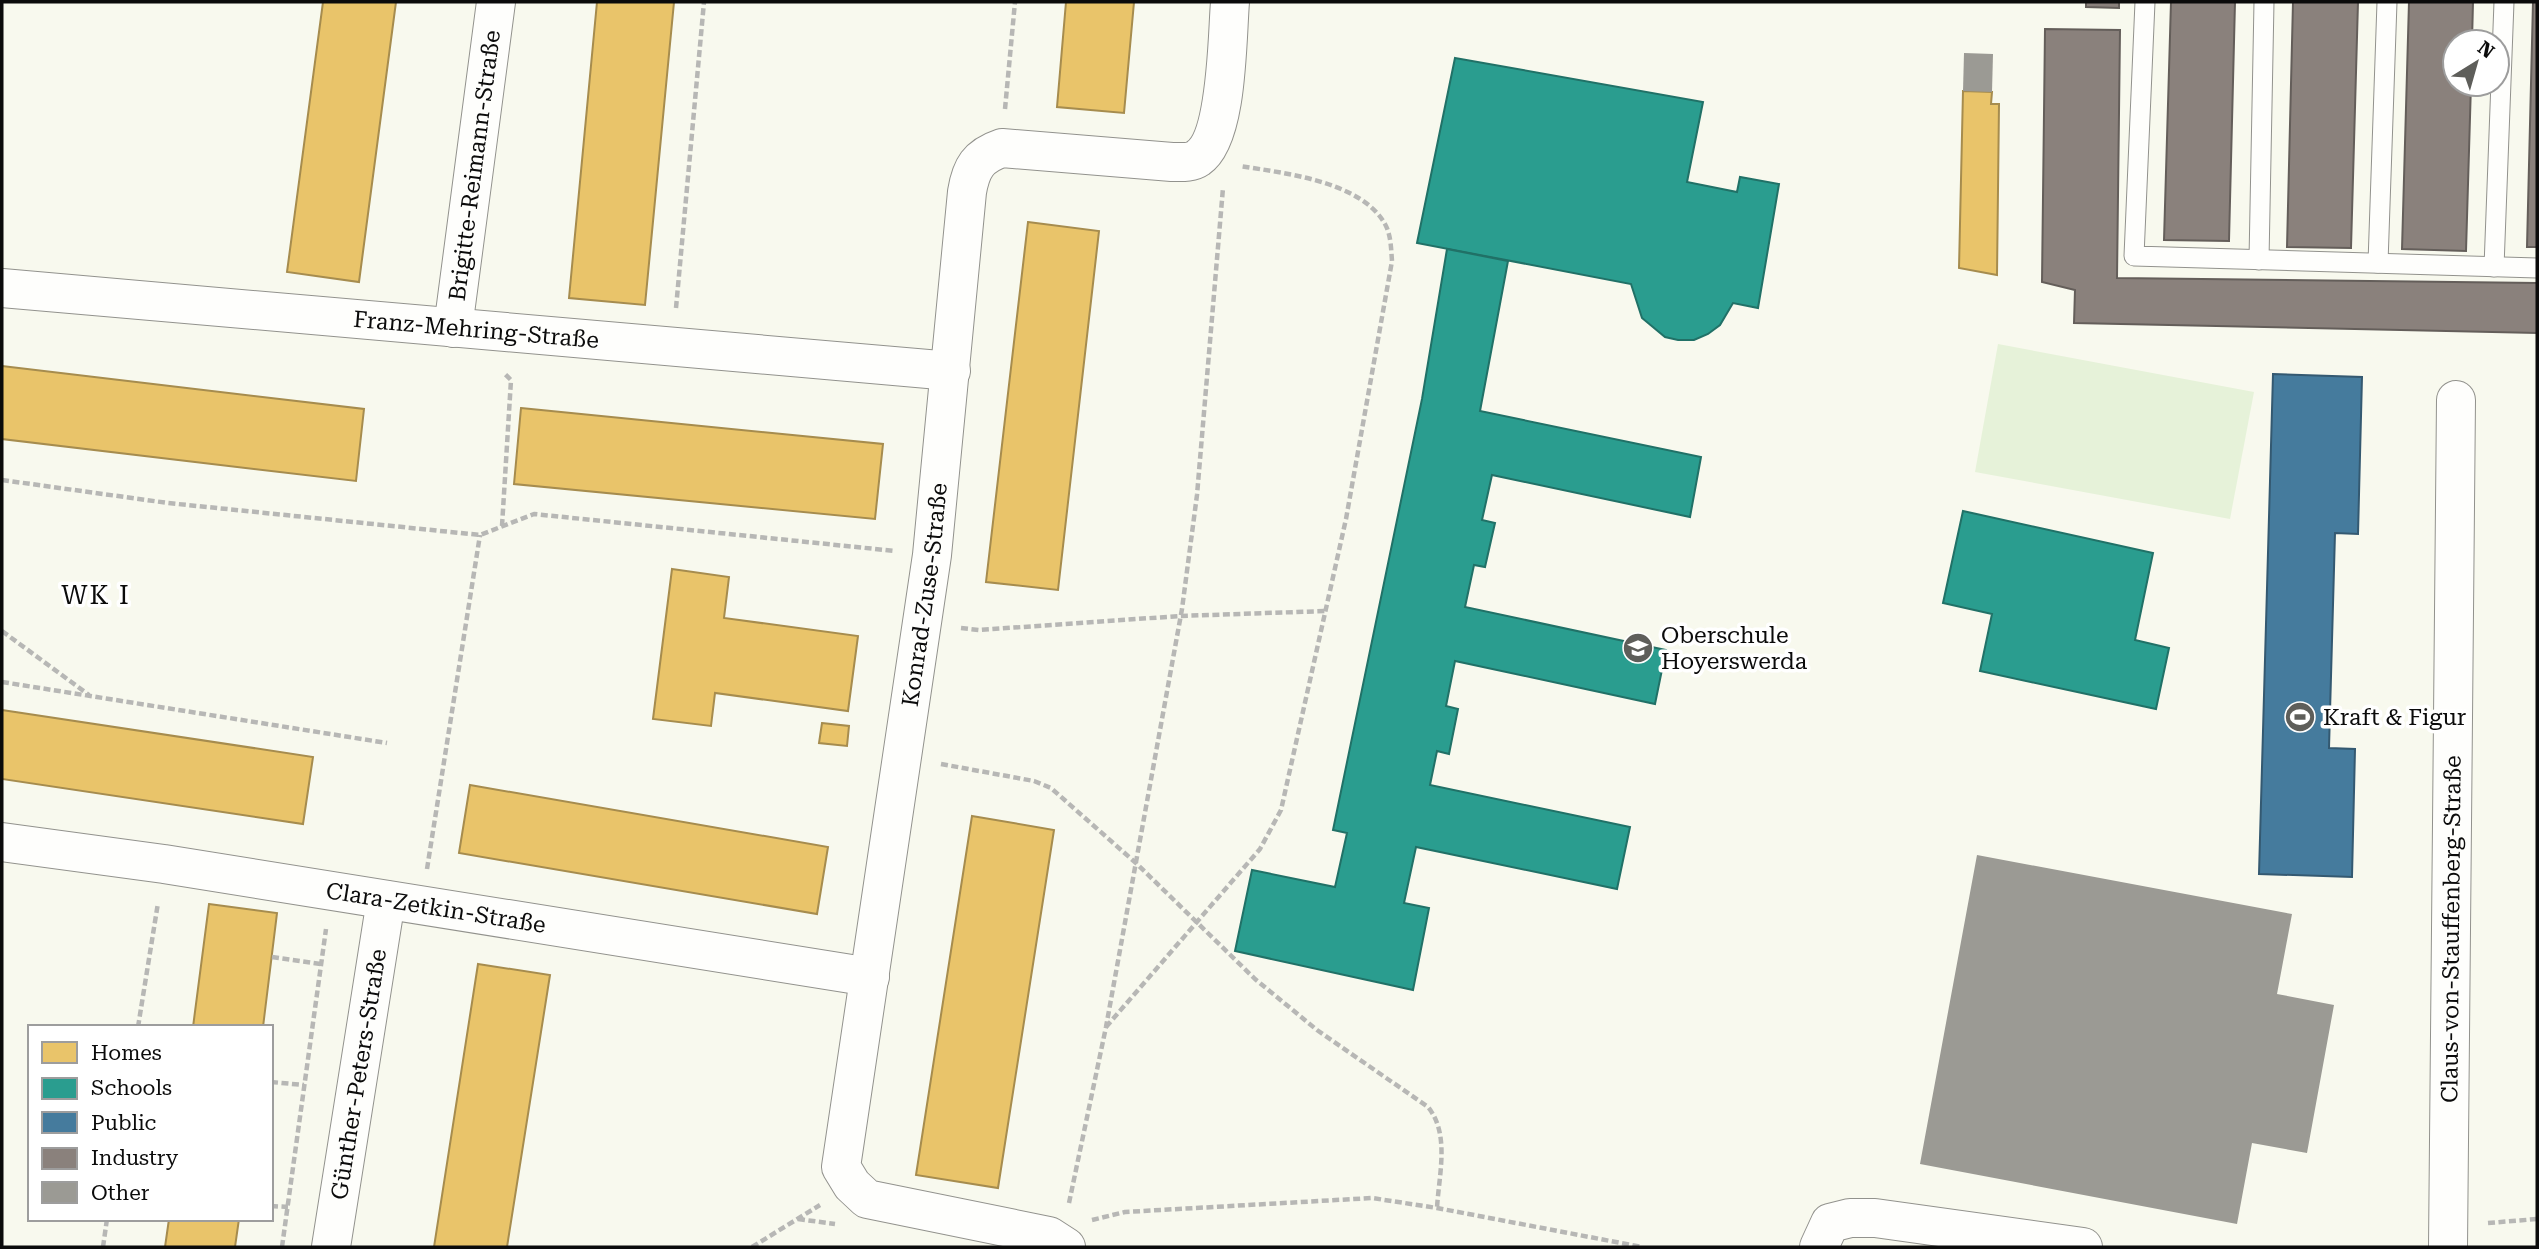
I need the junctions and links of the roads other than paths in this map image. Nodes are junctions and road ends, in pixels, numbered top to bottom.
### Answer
1 (496, 2) edge
2 (1230, 2) edge
3 (2145, 2) edge
4 (2264, 2) edge
5 (2387, 2) edge
6 (2504, 2) edge
7 (2259, 260) junction
8 (2378, 263) junction
9 (2494, 267) junction
10 (2537, 268) edge
11 (2, 288) edge
12 (453, 328) junction
13 (951, 371) junction
14 (2456, 400) dead end
15 (2, 842) edge
16 (404, 902) junction
17 (870, 977) junction
18 (2449, 1237) edge
19 (1063, 1240) edge
20 (331, 1247) edge
21 (1819, 1247) edge
22 (2084, 1247) edge

1 - 12 street, Brigitte-Reimann-Straße
2 - 13 street, Konrad-Zuse-Straße
3 - 7 lane
4 - 7 lane
5 - 8 lane
6 - 9 lane
7 - 8 lane
8 - 9 lane
9 - 10 lane
11 - 12 street, Franz-Mehring-Straße
12 - 13 street, Franz-Mehring-Straße
13 - 17 street, Konrad-Zuse-Straße
14 - 18 street, Claus-von-Stauffenberg-Straße
15 - 16 street, Clara-Zetkin-Straße
16 - 17 street, Clara-Zetkin-Straße
16 - 20 street, Günther-Peters-Straße
17 - 19 street, Konrad-Zuse-Straße
21 - 22 street

